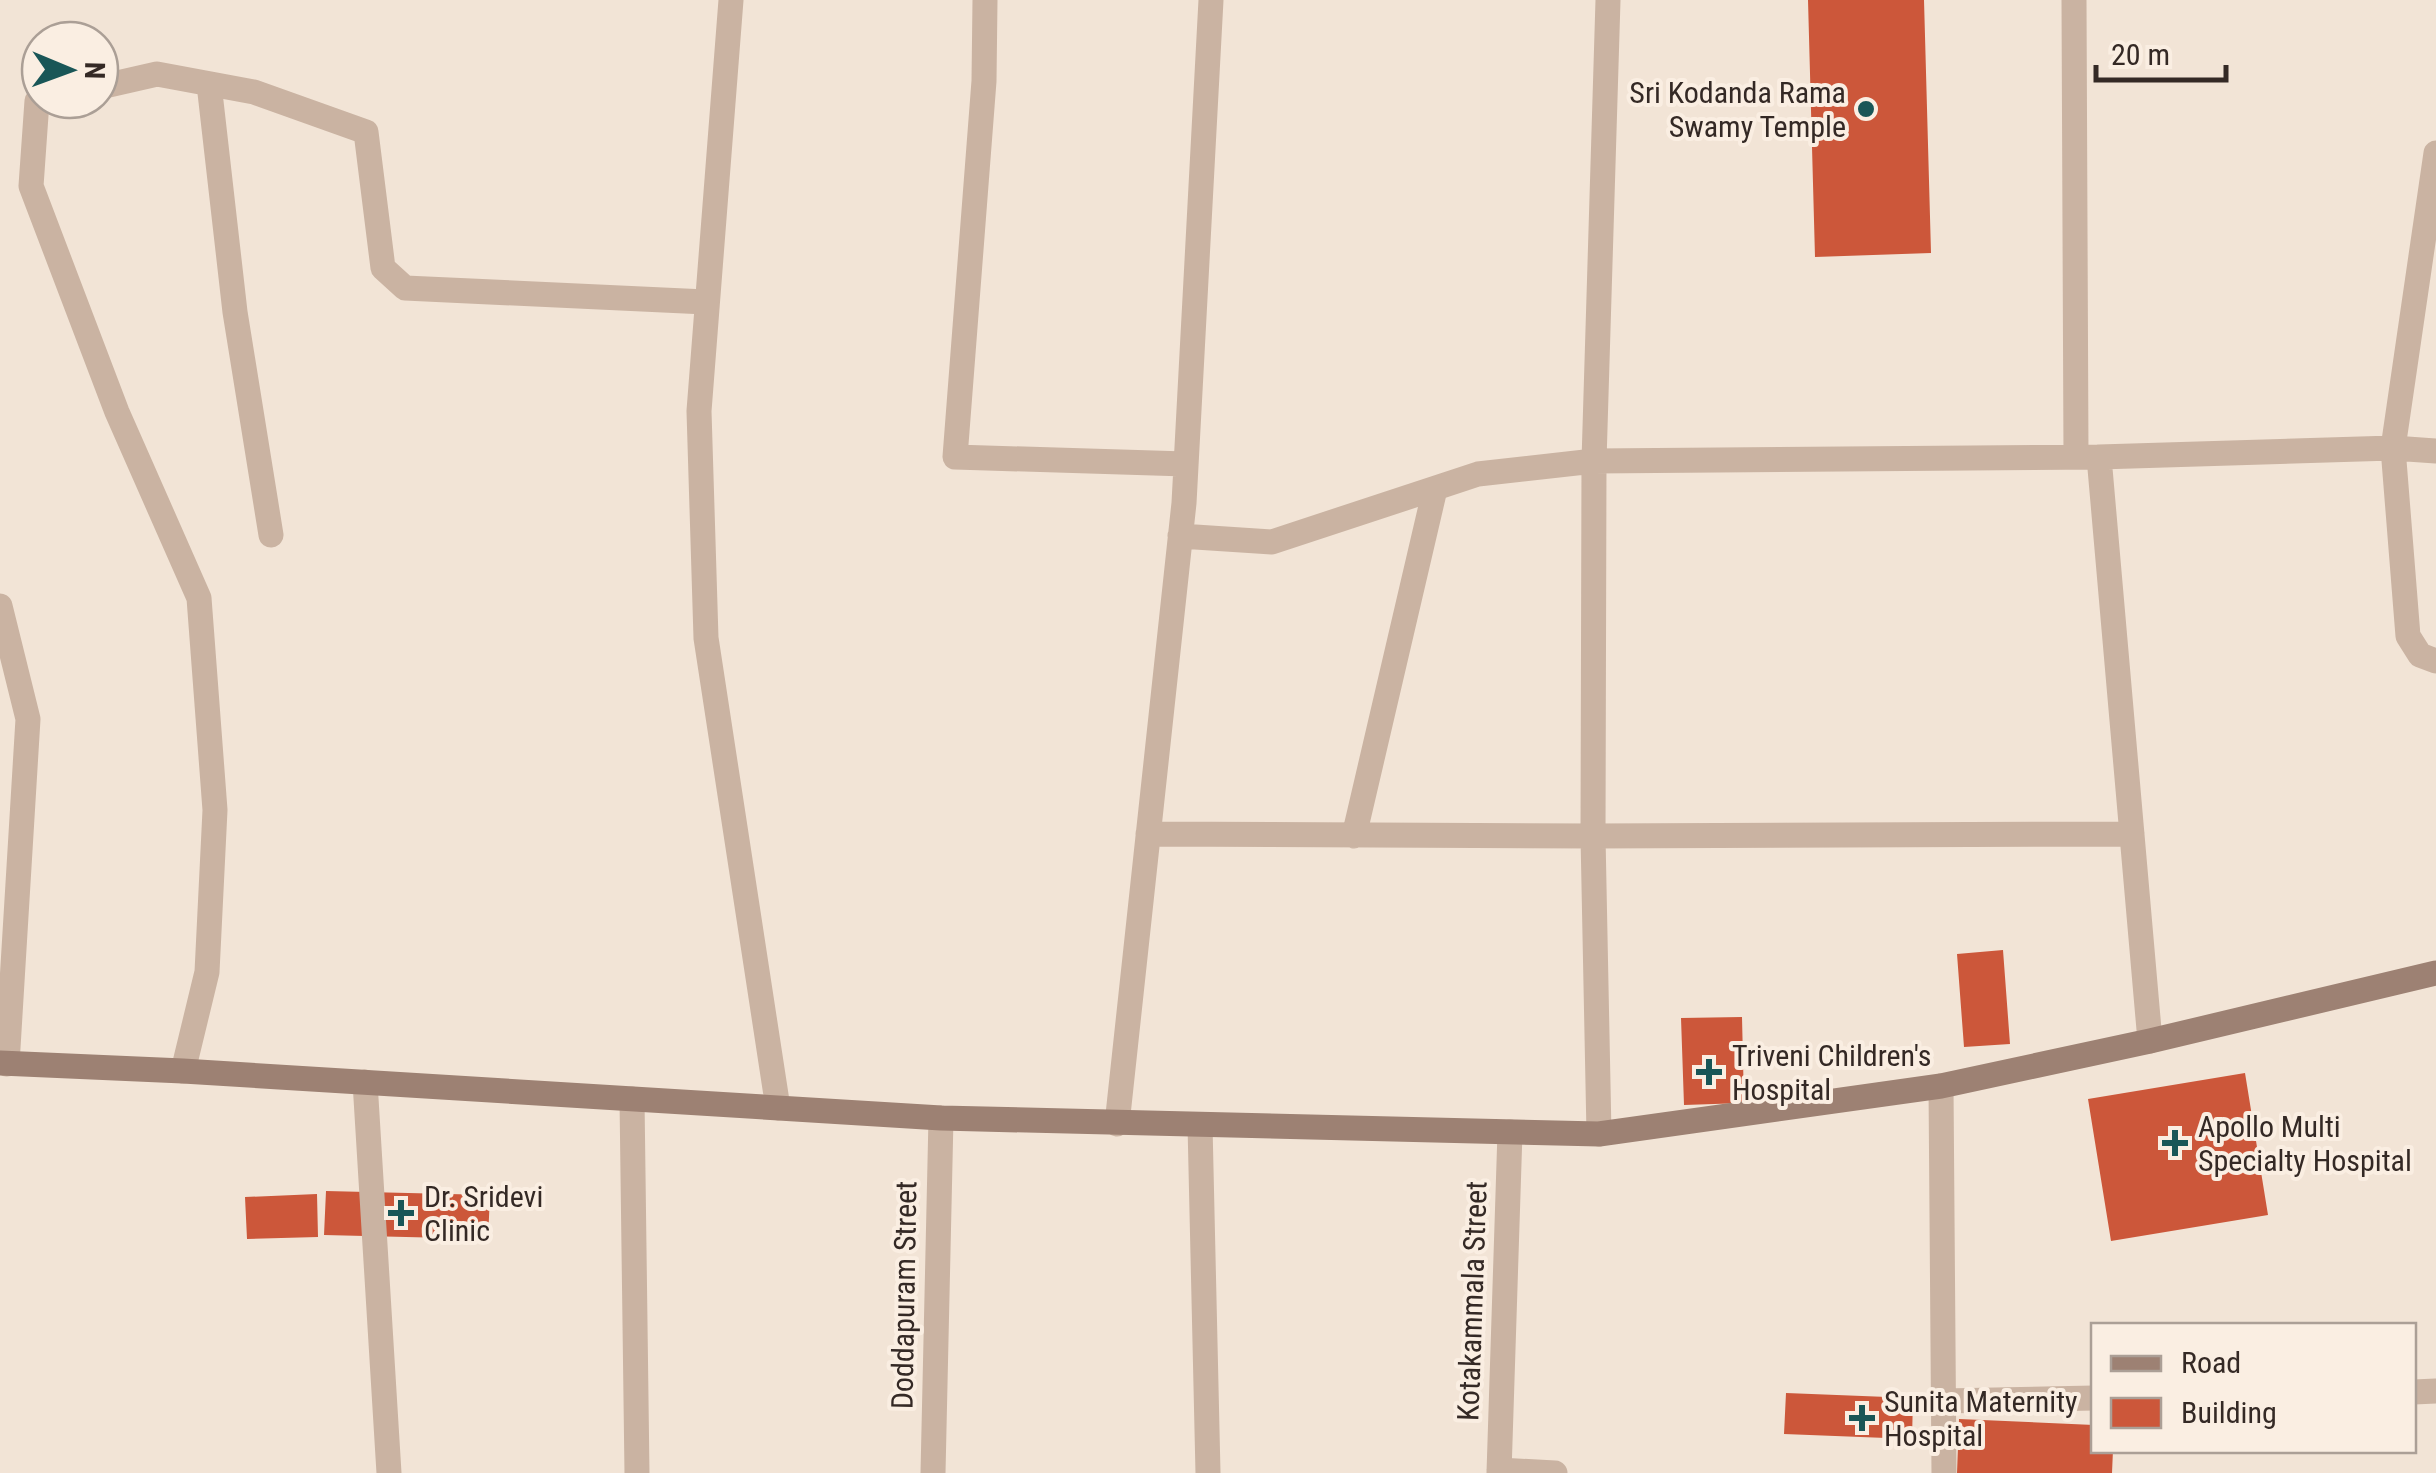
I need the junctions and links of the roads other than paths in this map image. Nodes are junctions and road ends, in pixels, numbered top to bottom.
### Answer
1 (731, 0) edge
2 (984, 0) edge
3 (1212, 0) edge
4 (1608, 0) edge
5 (2074, 0) edge
6 (120, 82) edge
7 (209, 84) junction
8 (36, 120) edge
9 (2436, 153) edge
10 (706, 302) junction
11 (2393, 448) junction
12 (2436, 451) edge
13 (2088, 457) junction
14 (1594, 461) junction
15 (1186, 464) junction
16 (1435, 489) junction
17 (271, 535) dead end
18 (1180, 536) junction
19 (0, 606) edge
20 (2436, 661) edge
21 (0, 713) edge
22 (28, 718) junction
23 (1148, 834) junction
24 (2132, 834) junction
25 (1354, 836) junction
26 (1593, 836) junction
27 (2436, 973) edge
28 (2150, 1041) junction
29 (4, 1064) edge
30 (183, 1071) junction
31 (365, 1082) junction
32 (1941, 1086) junction
33 (632, 1099) junction
34 (778, 1108) junction
35 (941, 1118) junction
36 (1117, 1124) junction
37 (1200, 1125) junction
38 (1510, 1132) junction
39 (1599, 1134) junction
40 (2091, 1398) edge
41 (1943, 1401) junction
42 (1498, 1472) edge
43 (389, 1473) edge
44 (637, 1473) edge
45 (932, 1473) edge
46 (1208, 1473) edge
47 (1554, 1473) edge
48 (1944, 1473) edge

1 - 10 street
2 - 15 street
3 - 15 street
4 - 14 street
5 - 13 street
6 - 7 street
7 - 10 street
7 - 17 street
8 - 30 street
9 - 11 street
10 - 34 street
11 - 12 street
11 - 13 street
11 - 20 street
13 - 14 street
13 - 24 street
14 - 16 street
14 - 26 street
15 - 18 street
16 - 18 street
16 - 25 street
18 - 23 street
19 - 22 street
21 - 22 street
22 - 29 street
23 - 25 street
23 - 36 street
24 - 26 street
24 - 28 street
25 - 26 street
26 - 39 street
27 - 28 street
28 - 32 street
29 - 30 street
30 - 31 street
31 - 33 street
31 - 43 street
32 - 39 street
32 - 41 street
33 - 34 street
33 - 44 street
34 - 35 street
35 - 36 street
35 - 45 street, Doddapuram Street
36 - 37 street
37 - 38 street
37 - 46 street
38 - 39 street
38 - 42 street, Kotakammala Street
40 - 41 street
41 - 48 street
42 - 47 street

